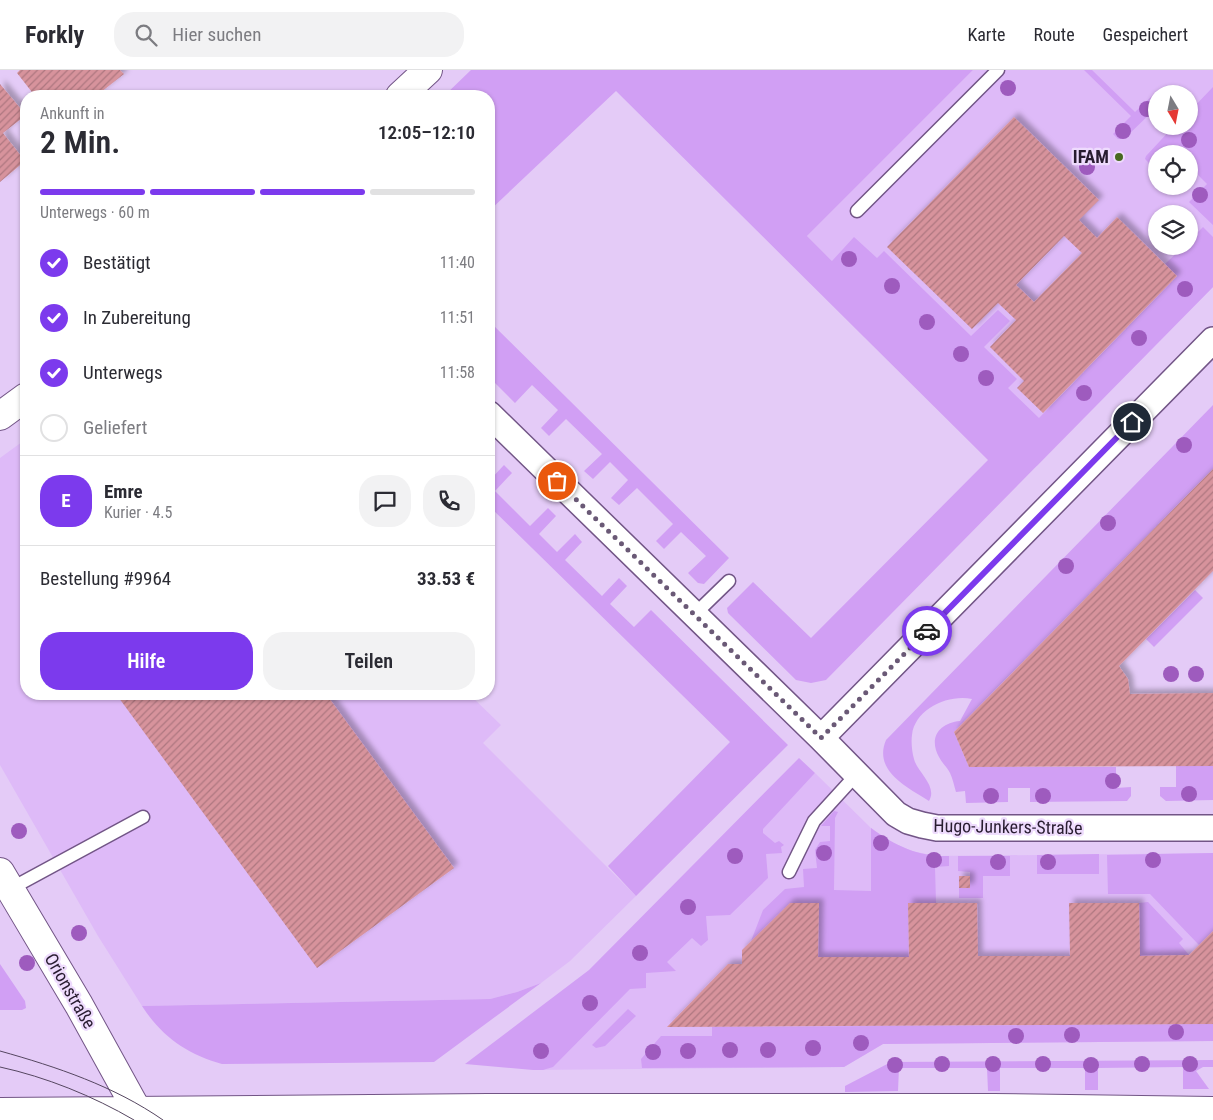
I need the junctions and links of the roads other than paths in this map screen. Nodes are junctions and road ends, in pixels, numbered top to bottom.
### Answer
1 (428, 70) edge
2 (998, 70) edge
3 (406, 90) edge
4 (857, 211) dead end
5 (1213, 340) edge
6 (20, 402) edge
7 (0, 416) edge
8 (495, 420) edge
9 (729, 581) dead end
10 (694, 615) junction
11 (821, 738) junction
12 (856, 774) junction
13 (143, 816) dead end
14 (1213, 828) edge
15 (789, 872) dead end
16 (5, 880) edge
17 (1213, 1111) edge
18 (0, 1112) edge
19 (836, 1114) edge
20 (140, 1116) edge

1 - 3 street
2 - 4 lane
5 - 11 street
6 - 7 street
8 - 10 street, Hugo-Junkers-Straße
9 - 10 lane
10 - 11 street, Hugo-Junkers-Straße
11 - 12 street, Hugo-Junkers-Straße
12 - 14 street, Hugo-Junkers-Straße
12 - 15 lane
13 - 16 lane
16 - 20 street, Orionstraße
17 - 19 street
18 - 20 street
19 - 20 street

